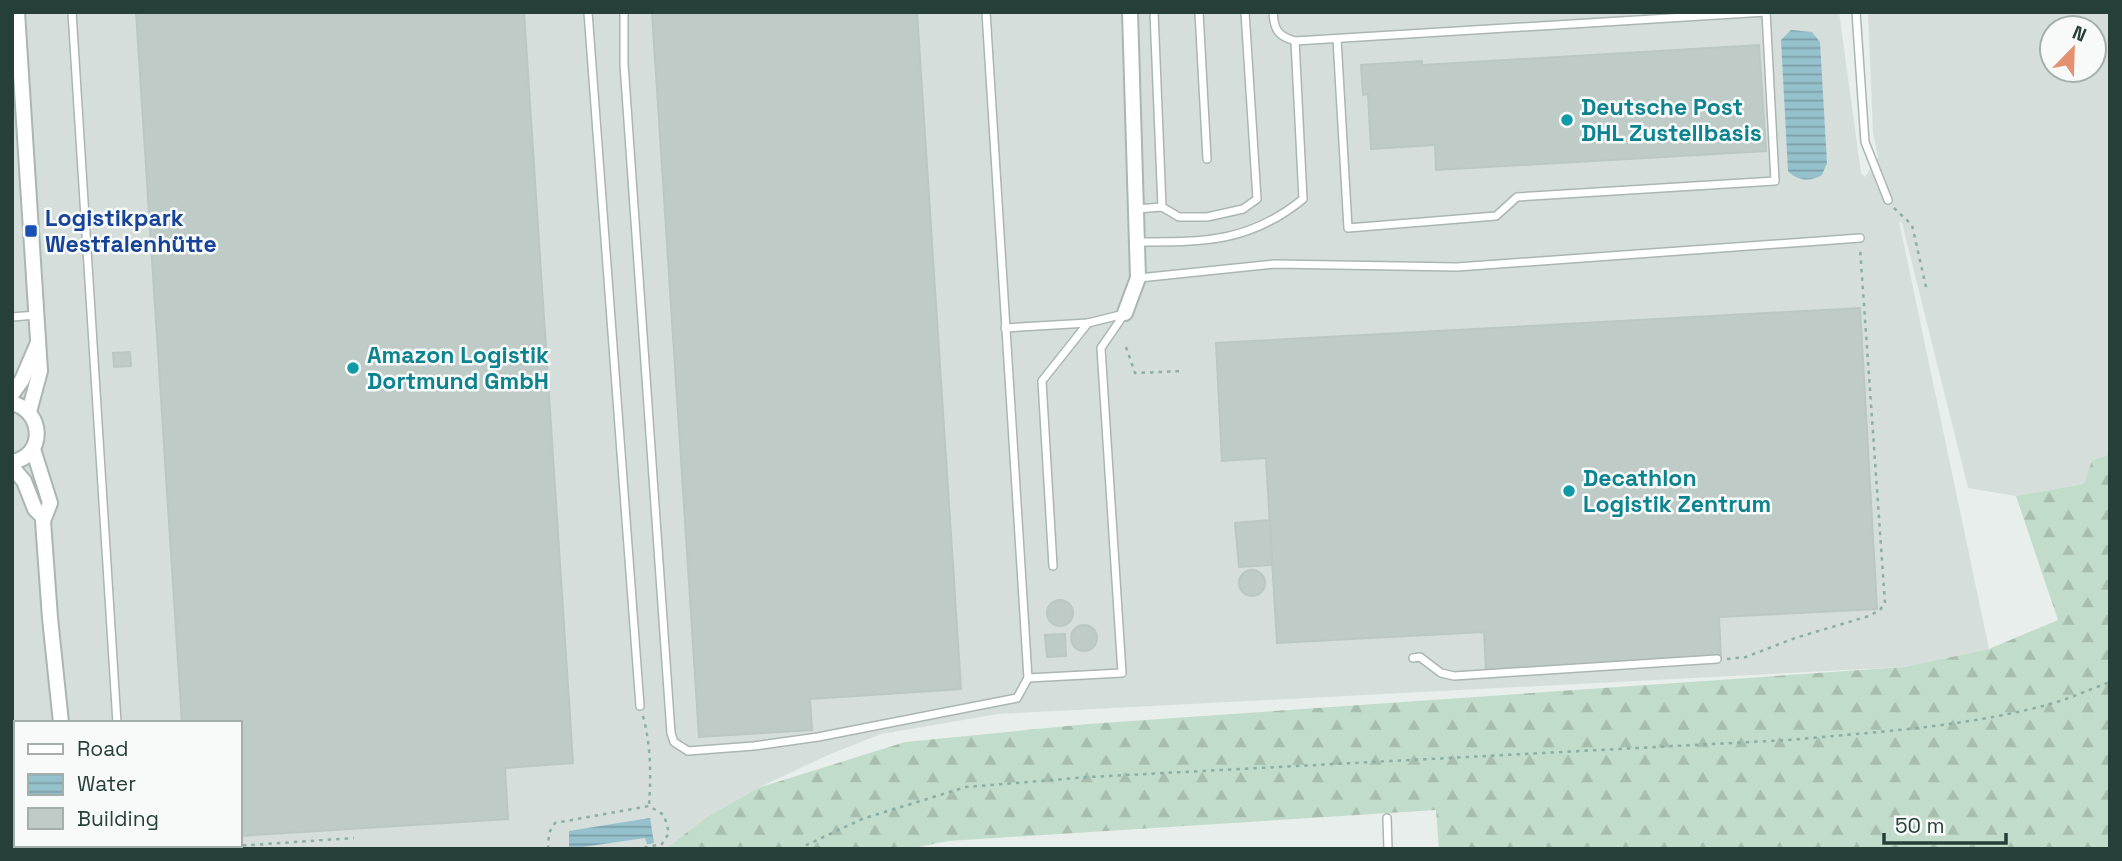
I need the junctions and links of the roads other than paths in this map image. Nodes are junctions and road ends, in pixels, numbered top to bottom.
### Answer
1 (17, 12) edge
2 (72, 12) edge
3 (588, 12) edge
4 (624, 12) edge
5 (986, 12) edge
6 (1130, 12) edge
7 (1154, 12) edge
8 (1199, 12) edge
9 (1245, 12) edge
10 (1273, 12) edge
11 (1856, 12) edge
12 (1337, 39) junction
13 (1295, 41) junction
14 (1207, 159) dead end
15 (1888, 200) road end
16 (1162, 207) junction
17 (1136, 209) junction
18 (1860, 238) road end
19 (1138, 242) junction
20 (1138, 278) junction
21 (1125, 313) junction
22 (36, 315) junction
23 (12, 317) edge
24 (1088, 323) junction
25 (1005, 328) junction
26 (38, 344) junction
27 (12, 394) edge
28 (12, 403) edge
29 (29, 412) junction
30 (33, 449) junction
31 (12, 465) edge
32 (43, 517) junction
33 (1053, 566) dead end
34 (1413, 658) dead end
35 (1717, 659) road end
36 (1028, 678) junction
37 (640, 706) road end
38 (61, 721) edge
39 (117, 721) edge
40 (1387, 818) dead end
41 (1388, 849) edge

1 - 22 street
2 - 39 lane
3 - 37 lane
4 - 36 lane
5 - 25 lane
6 - 17 street
7 - 16 lane
8 - 14 lane
9 - 16 lane
10 - 13 lane
11 - 15 lane
12 - 12 lane
12 - 13 lane
13 - 19 lane
16 - 17 lane
17 - 19 street
18 - 20 lane
19 - 20 street
20 - 21 street
21 - 24 lane
21 - 36 lane
22 - 23 lane
22 - 26 street
24 - 25 lane
24 - 33 lane
25 - 36 lane
26 - 27 street
26 - 29 street
28 - 29 street
29 - 30 street
30 - 31 street
30 - 32 street
31 - 32 street
32 - 38 street
34 - 35 lane
40 - 41 lane

